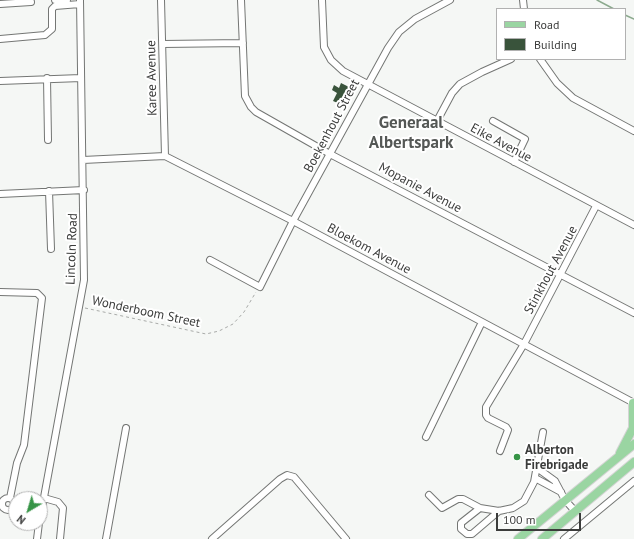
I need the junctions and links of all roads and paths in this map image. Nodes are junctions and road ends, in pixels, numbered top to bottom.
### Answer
1 (55, 0) edge
2 (67, 0) edge
3 (161, 0) edge
4 (241, 0) edge
5 (322, 0) edge
6 (446, 0) edge
7 (31, 2) dead end
8 (80, 2) edge
9 (0, 4) edge
10 (0, 39) edge
11 (243, 43) junction
12 (162, 44) junction
13 (509, 60) edge
14 (541, 60) edge
15 (47, 78) junction
16 (81, 78) junction
17 (0, 81) edge
18 (367, 83) junction
19 (437, 120) junction
20 (493, 121) dead end
21 (634, 131) edge
22 (48, 140) dead end
23 (330, 154) junction
24 (165, 156) junction
25 (84, 160) junction
26 (514, 162) junction
27 (84, 190) junction
28 (49, 191) junction
29 (0, 194) edge
30 (596, 206) junction
31 (293, 221) junction
32 (634, 226) edge
33 (50, 249) dead end
34 (210, 260) dead end
35 (561, 274) junction
36 (260, 287) junction
37 (0, 292) edge
38 (79, 307) junction
39 (634, 313) edge
40 (482, 322) junction
41 (524, 344) junction
42 (634, 403) edge
43 (126, 428) dead end
44 (544, 432) dead end
45 (426, 437) dead end
46 (634, 444) edge
47 (500, 451) dead end
48 (616, 459) junction
49 (634, 462) edge
50 (537, 468) junction
51 (535, 478) junction
52 (634, 481) edge
53 (15, 491) edge
54 (45, 491) edge
55 (561, 492) junction
56 (429, 495) dead end
57 (48, 499) edge
58 (566, 500) junction
59 (1, 503) edge
60 (480, 508) junction
61 (8, 509) edge
62 (499, 510) junction
63 (575, 511) junction
64 (60, 539) edge
65 (106, 539) edge
66 (212, 539) edge
67 (346, 539) edge
68 (518, 539) edge
69 (542, 539) edge
70 (564, 539) edge

1 - 2 street
3 - 12 street, Karee Avenue
4 - 11 street, Mopanie Avenue
5 - 18 street, Eike Avenue
6 - 18 street, Boekenhout Street
7 - 9 street
8 - 10 street
8 - 16 street, Lincoln Road
11 - 12 street
11 - 23 street, Mopanie Avenue
12 - 24 street, Karee Avenue
13 - 19 street
14 - 21 street
15 - 16 street
15 - 17 street
15 - 22 street
16 - 25 street, Lincoln Road
18 - 19 street, Eike Avenue
18 - 23 street, Boekenhout Street
19 - 26 street, Eike Avenue
20 - 26 street
23 - 31 street, Boekenhout Street
23 - 35 street, Mopanie Avenue
24 - 25 street, Bloekom Avenue
24 - 31 street, Bloekom Avenue
25 - 27 street, Lincoln Road
26 - 30 street, Eike Avenue
27 - 28 street
27 - 38 street, Lincoln Road
28 - 29 street
28 - 33 street
30 - 32 street, Eike Avenue
30 - 35 street, Stinkhout Avenue
31 - 36 street, Boekenhout Street
31 - 40 street, Bloekom Avenue
34 - 36 street
35 - 39 street, Mopanie Avenue
35 - 41 street, Stinkhout Avenue
36 - 38 path, Wonderboom Street
37 - 53 street
38 - 54 street, Lincoln Road
40 - 41 street, Bloekom Avenue
40 - 45 street
41 - 42 street, Bloekom Avenue
41 - 47 street, Stinkhout Avenue
42 - 48 main road
43 - 65 street
44 - 50 street
46 - 48 main road
48 - 58 main road
49 - 63 main road
50 - 51 street
50 - 55 street
51 - 55 street
51 - 62 street
52 - 70 street
55 - 58 street
56 - 60 street
57 - 64 street
58 - 63 street
58 - 68 main road
59 - 61 street
60 - 62 street
60 - 62 street
63 - 69 main road
66 - 67 street

